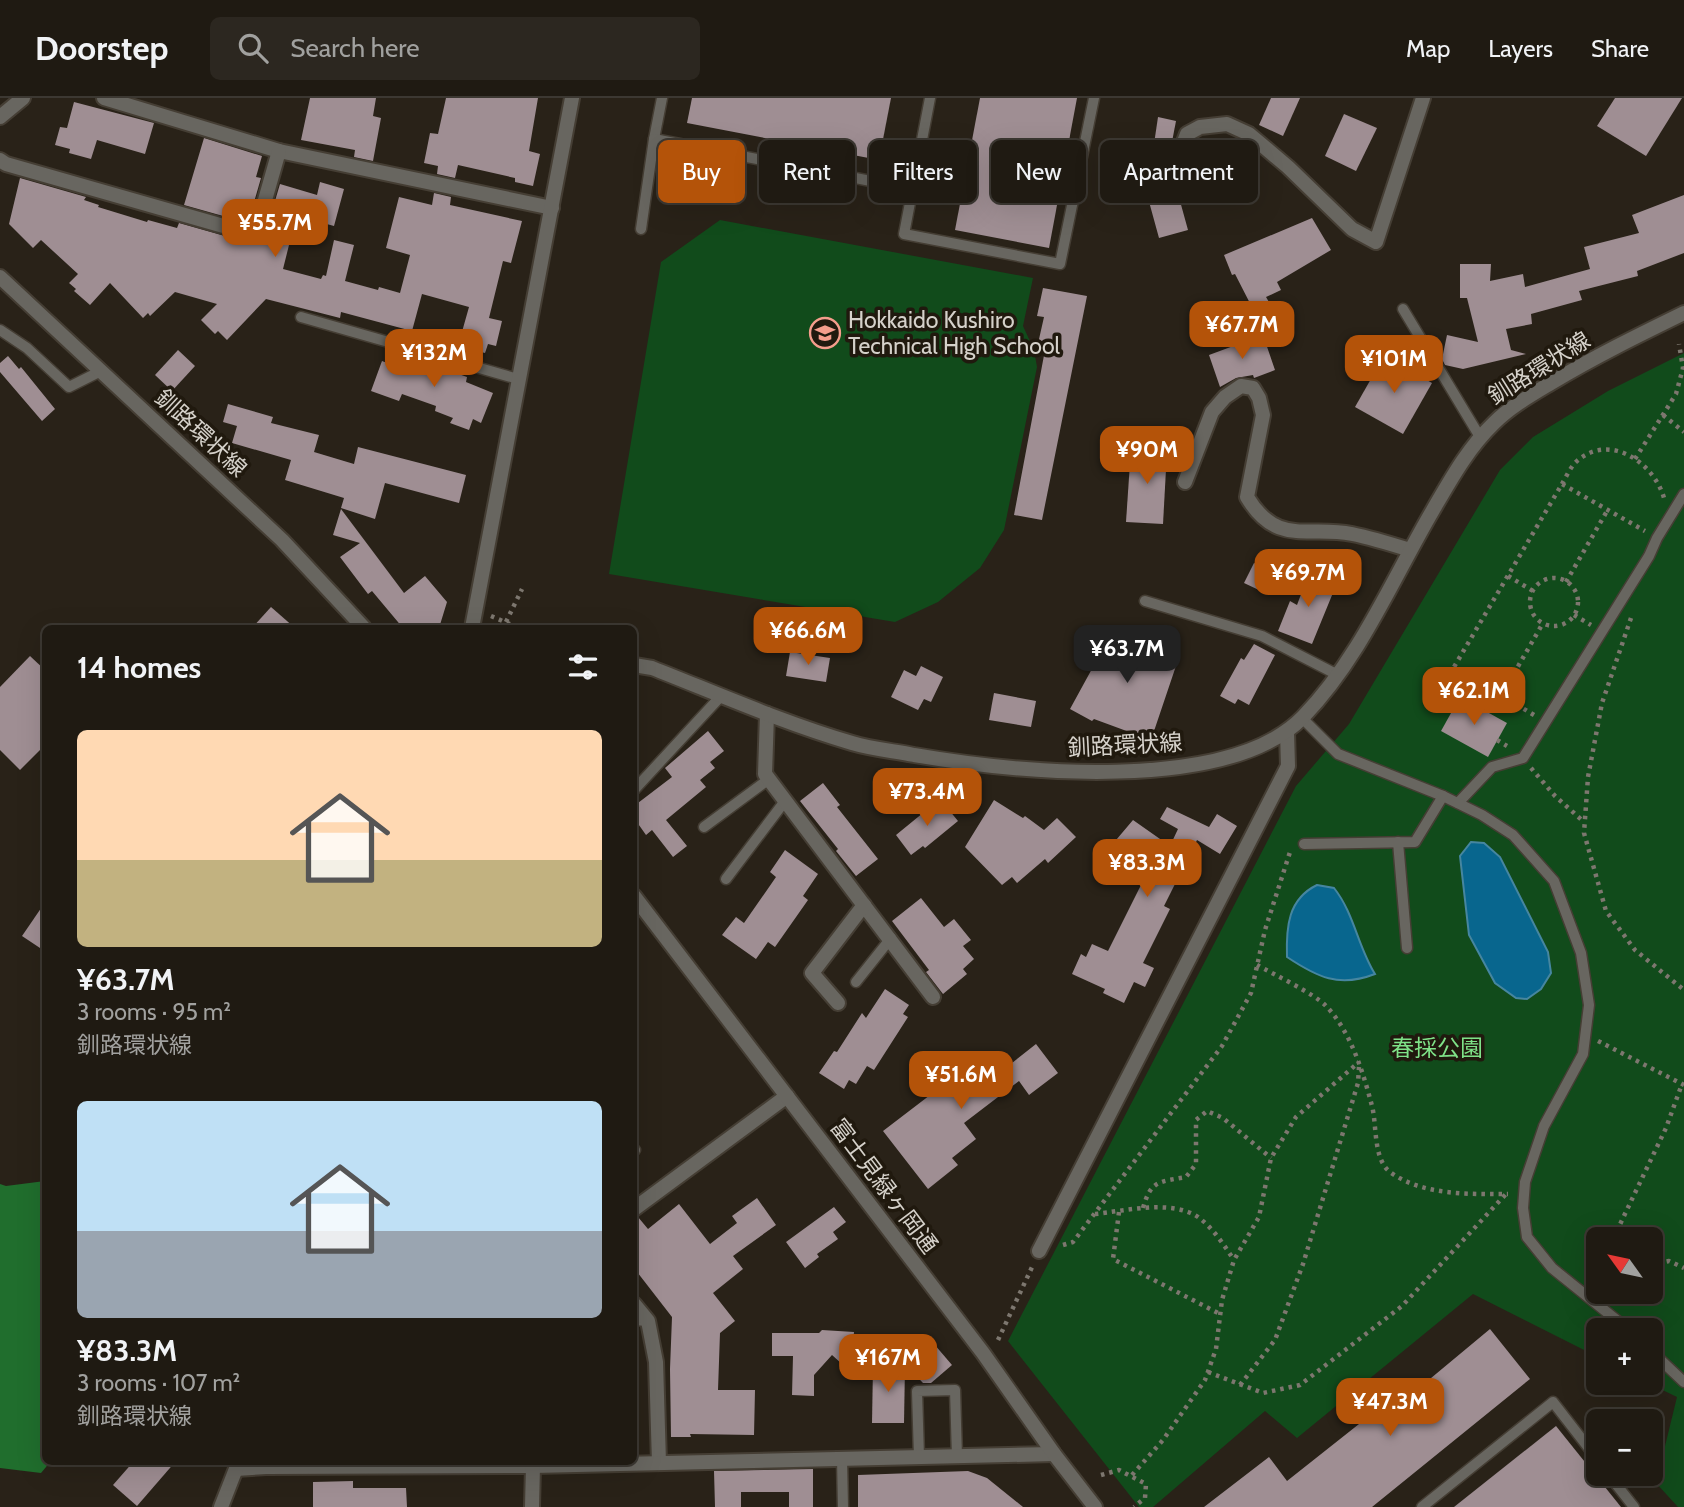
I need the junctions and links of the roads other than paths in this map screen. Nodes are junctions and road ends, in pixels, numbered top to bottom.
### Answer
1 (23, 98) edge
2 (104, 98) edge
3 (572, 98) edge
4 (662, 98) edge
5 (930, 98) edge
6 (1094, 98) edge
7 (1423, 98) edge
8 (0, 117) edge
9 (654, 139) junction
10 (922, 140) edge
11 (1185, 140) edge
12 (1256, 140) edge
13 (1258, 142) edge
14 (279, 151) junction
15 (0, 160) edge
16 (869, 181) edge
17 (910, 203) edge
18 (552, 208) junction
19 (641, 229) dead end
20 (0, 277) edge
21 (1403, 309) dead end
22 (1684, 313) edge
23 (302, 317) dead end
24 (0, 330) edge
25 (101, 371) junction
26 (518, 379) junction
27 (1480, 438) junction
28 (1185, 482) dead end
29 (1684, 494) edge
30 (1410, 550) junction
31 (1145, 601) dead end
32 (360, 625) edge
33 (473, 625) edge
34 (637, 666) edge
35 (1338, 676) junction
36 (722, 696) junction
37 (767, 714) junction
38 (1302, 718) junction
39 (1287, 732) junction
40 (769, 779) junction
41 (637, 787) edge
42 (1443, 796) junction
43 (785, 801) junction
44 (1458, 803) junction
45 (705, 827) dead end
46 (1398, 842) junction
47 (1304, 844) road end
48 (726, 879) dead end
49 (637, 900) edge
50 (864, 905) junction
51 (891, 938) junction
52 (1407, 948) dead end
53 (856, 982) dead end
54 (933, 997) dead end
55 (838, 1003) dead end
56 (787, 1096) junction
57 (637, 1207) edge
58 (1039, 1251) road end
59 (1614, 1318) edge
60 (641, 1321) edge
61 (1663, 1362) edge
62 (1684, 1382) edge
63 (1586, 1445) edge
64 (1054, 1454) junction
65 (919, 1457) junction
66 (957, 1457) junction
67 (842, 1459) junction
68 (637, 1464) edge
69 (659, 1464) junction
70 (238, 1465) edge
71 (516, 1465) edge
72 (596, 1465) edge
73 (533, 1466) junction
74 (1617, 1486) edge
75 (221, 1507) edge
76 (532, 1507) edge
77 (843, 1507) edge
78 (1095, 1507) edge
79 (1422, 1507) edge
80 (1634, 1507) edge

1 - 8 street
2 - 14 street
3 - 18 street
4 - 9 lane
5 - 10 lane
6 - 17 lane
7 - 13 street
9 - 16 lane
9 - 19 lane
11 - 12 street
14 - 15 street
14 - 18 street
18 - 26 street
20 - 25 street, 釧路環状線
21 - 27 lane
22 - 27 street, 釧路環状線
23 - 26 lane
24 - 25 lane
25 - 32 street, 釧路環状線
26 - 33 street
27 - 30 street, 釧路環状線
28 - 30 street
29 - 44 lane
30 - 35 street, 釧路環状線
31 - 35 lane
34 - 36 street, 釧路環状線
35 - 38 street, 釧路環状線
36 - 37 street, 釧路環状線
36 - 41 lane
37 - 39 street, 釧路環状線
37 - 40 street
38 - 39 street, 釧路環状線
38 - 42 lane
39 - 58 street
40 - 43 street
40 - 45 lane
42 - 44 lane
42 - 46 lane
43 - 48 lane
43 - 50 street
44 - 59 lane
46 - 47 lane
46 - 52 lane
49 - 56 street, 富士見緑ヶ岡通
50 - 51 street
50 - 55 street
51 - 53 lane
51 - 54 street
56 - 57 street
56 - 64 street, 富士見緑ヶ岡通
60 - 69 street
61 - 62 lane
63 - 79 lane
64 - 66 street
64 - 78 street, 富士見緑ヶ岡通
65 - 66 street
65 - 66 lane
65 - 67 street
67 - 69 street
67 - 77 lane
68 - 69 street
70 - 75 street
71 - 73 street
72 - 73 street
73 - 76 street
74 - 80 lane

